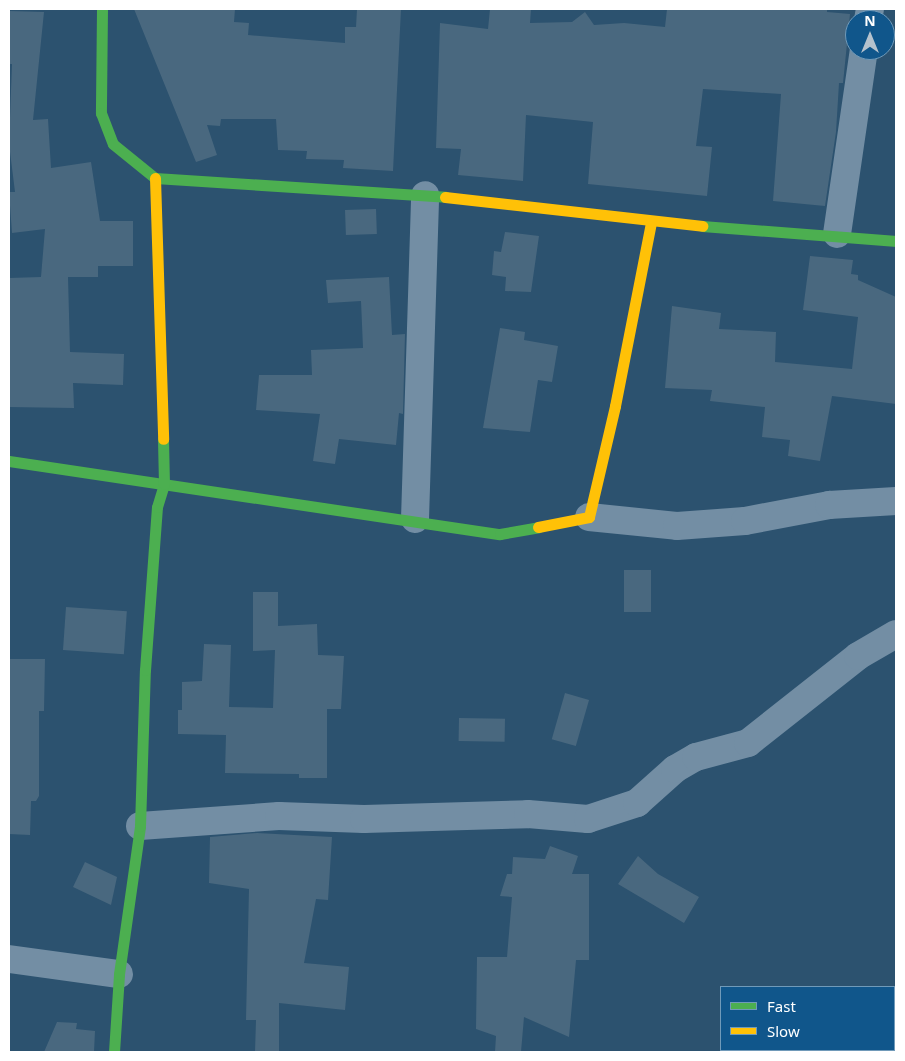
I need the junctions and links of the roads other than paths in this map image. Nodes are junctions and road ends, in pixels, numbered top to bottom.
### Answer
1 (102, 9) edge
2 (863, 60) edge
3 (155, 178) junction
4 (425, 195) junction
5 (651, 222) junction
6 (837, 234) junction
7 (896, 241) edge
8 (9, 461) edge
9 (164, 484) junction
10 (896, 501) edge
11 (589, 517) junction
12 (415, 519) junction
13 (896, 634) edge
14 (140, 826) junction
15 (9, 959) edge
16 (119, 974) junction
17 (114, 1052) edge

1 - 3 street
2 - 6 street
3 - 4 street
3 - 9 street
4 - 5 street
4 - 12 street
5 - 6 street
5 - 11 street
6 - 7 street
8 - 9 street
9 - 12 street
9 - 14 street
10 - 11 street
11 - 12 street
13 - 14 street
14 - 16 street
15 - 16 street
16 - 17 street

